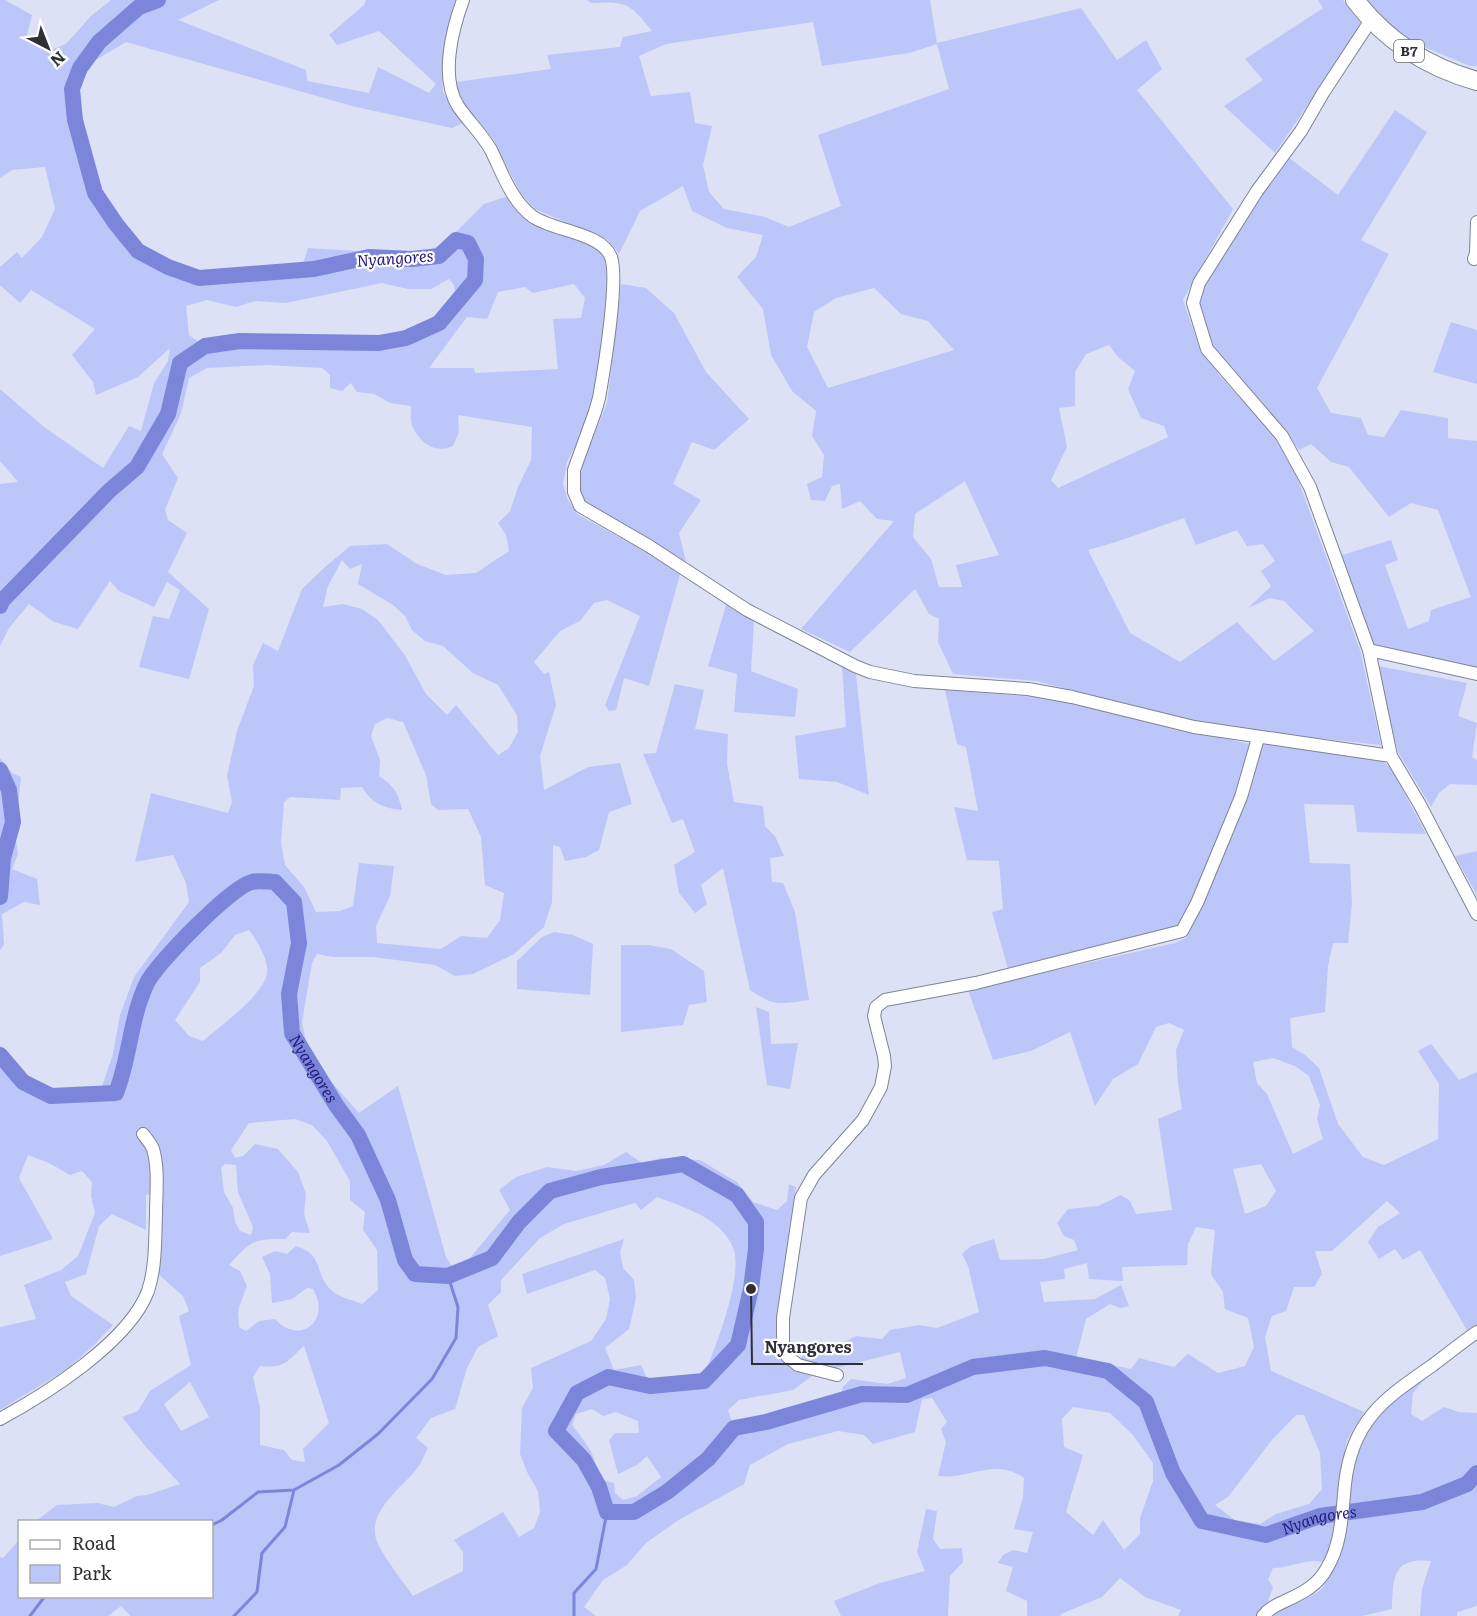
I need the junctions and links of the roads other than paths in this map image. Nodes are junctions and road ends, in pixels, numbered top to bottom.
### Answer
1 (463, 0) edge
2 (1355, 0) edge
3 (1371, 20) junction
4 (1477, 81) edge
5 (1477, 222) edge
6 (1474, 259) dead end
7 (1369, 650) junction
8 (1477, 674) edge
9 (1258, 738) junction
10 (1391, 756) junction
11 (1477, 914) edge
12 (143, 1134) dead end
13 (1477, 1332) edge
14 (837, 1375) dead end
15 (0, 1419) edge
16 (1263, 1616) edge

1 - 9 street
2 - 3 highway, B7
3 - 4 highway, B7
3 - 7 street
5 - 6 street
7 - 8 street
7 - 10 street
9 - 10 street
9 - 14 street
10 - 11 street
12 - 15 street
13 - 16 street

